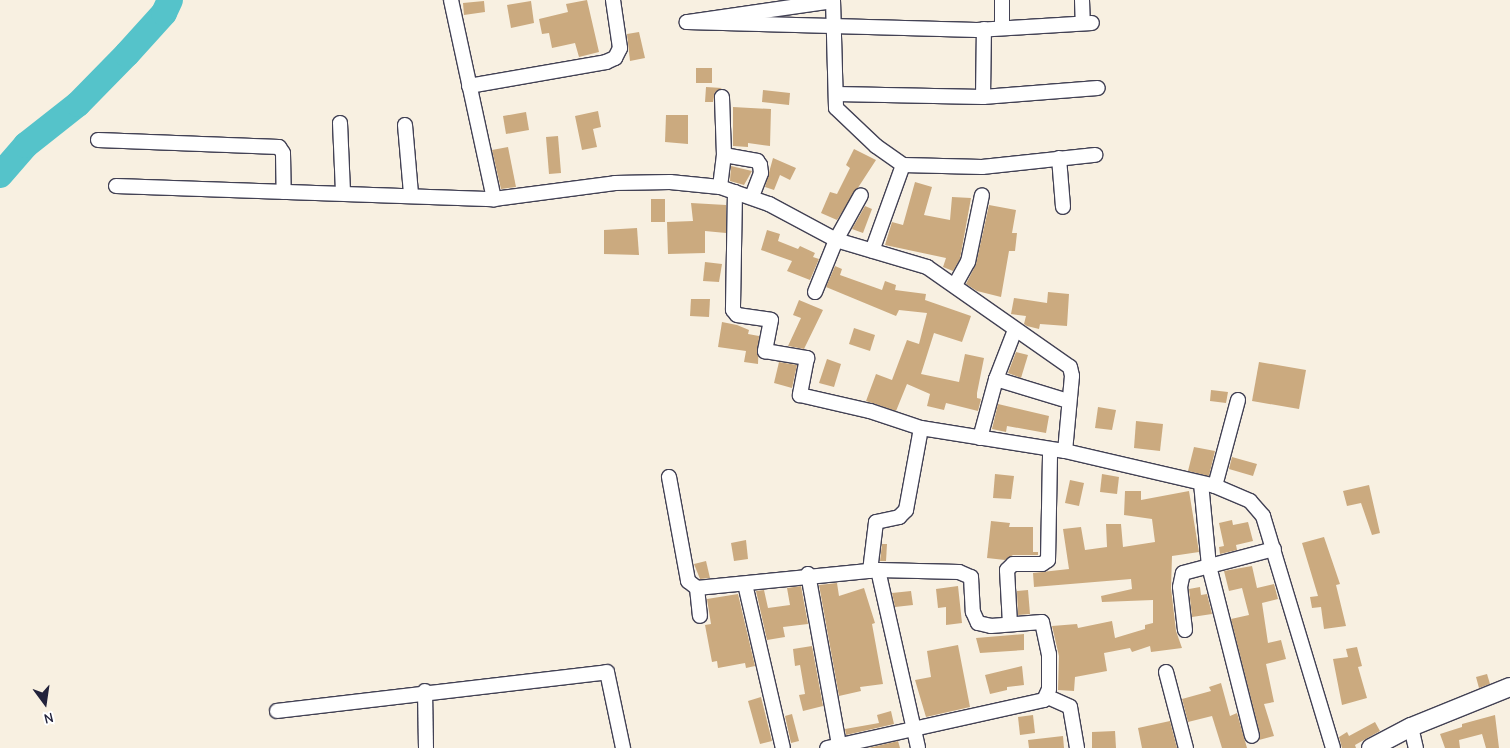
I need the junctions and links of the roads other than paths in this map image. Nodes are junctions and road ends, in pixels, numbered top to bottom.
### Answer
1 (451, 0) edge
2 (613, 0) edge
3 (833, 0) edge
4 (1002, 0) edge
5 (1082, 0) edge
6 (833, 25) junction
7 (1002, 28) junction
8 (984, 30) junction
9 (469, 86) junction
10 (1098, 88) dead end
11 (836, 94) junction
12 (722, 97) dead end
13 (983, 97) junction
14 (340, 123) dead end
15 (405, 125) dead end
16 (98, 140) dead end
17 (724, 155) junction
18 (1094, 155) dead end
19 (1059, 158) junction
20 (903, 164) junction
21 (116, 186) dead end
22 (720, 187) junction
23 (284, 192) junction
24 (735, 192) junction
25 (343, 193) junction
26 (411, 194) junction
27 (861, 195) dead end
28 (982, 195) dead end
29 (752, 197) junction
30 (494, 199) junction
31 (1063, 208) dead end
32 (836, 240) junction
33 (872, 251) junction
34 (955, 285) junction
35 (815, 292) dead end
36 (1015, 330) junction
37 (996, 379) junction
38 (1238, 400) dead end
39 (1068, 401) junction
40 (921, 428) junction
41 (980, 438) junction
42 (1058, 452) junction
43 (669, 477) dead end
44 (1208, 484) junction
45 (1274, 549) junction
46 (1209, 566) junction
47 (874, 570) junction
48 (808, 574) junction
49 (745, 584) junction
50 (697, 588) junction
51 (700, 616) dead end
52 (1010, 624) junction
53 (1185, 630) dead end
54 (1166, 672) dead end
55 (1510, 687) edge
56 (425, 691) junction
57 (1048, 697) junction
58 (277, 711) dead end
59 (1411, 727) junction
60 (914, 730) junction
61 (1252, 736) dead end
62 (833, 746) edge
63 (426, 748) edge
64 (623, 748) edge
65 (783, 748) edge
66 (918, 748) edge
67 (1077, 748) edge
68 (1186, 748) edge
69 (1334, 748) edge
70 (1371, 748) edge
71 (1416, 748) edge

1 - 9 street
2 - 9 street
3 - 6 street
3 - 6 street
4 - 7 street
5 - 7 street
6 - 8 street
6 - 11 street
7 - 8 street
8 - 13 street
9 - 30 street
10 - 13 street
11 - 13 street
11 - 20 street
12 - 17 street
14 - 25 street
15 - 26 street
16 - 23 street
17 - 22 street
17 - 29 street
18 - 19 street
19 - 20 street
19 - 31 street
20 - 33 street
21 - 23 street
22 - 24 street
22 - 30 street
23 - 25 street
24 - 29 street
24 - 40 street
25 - 26 street
26 - 30 street
27 - 32 street
28 - 34 street
29 - 32 street
32 - 33 street
32 - 35 street
33 - 34 street
34 - 36 street
36 - 37 street
36 - 39 street
37 - 39 street
37 - 41 street
38 - 44 street
39 - 42 street
40 - 41 street
40 - 47 street
41 - 42 street
42 - 44 street
42 - 52 street
43 - 50 street
44 - 45 street
44 - 46 street
45 - 46 street
45 - 69 street
46 - 53 street
46 - 61 street
47 - 48 street
47 - 52 street
47 - 60 street
48 - 49 street
48 - 62 street
49 - 50 street
49 - 65 street
50 - 51 street
52 - 57 street
54 - 68 street
55 - 59 street
56 - 58 street
56 - 63 street
56 - 64 street
57 - 60 street
57 - 67 street
59 - 70 street
59 - 71 street
60 - 62 street
60 - 66 street

